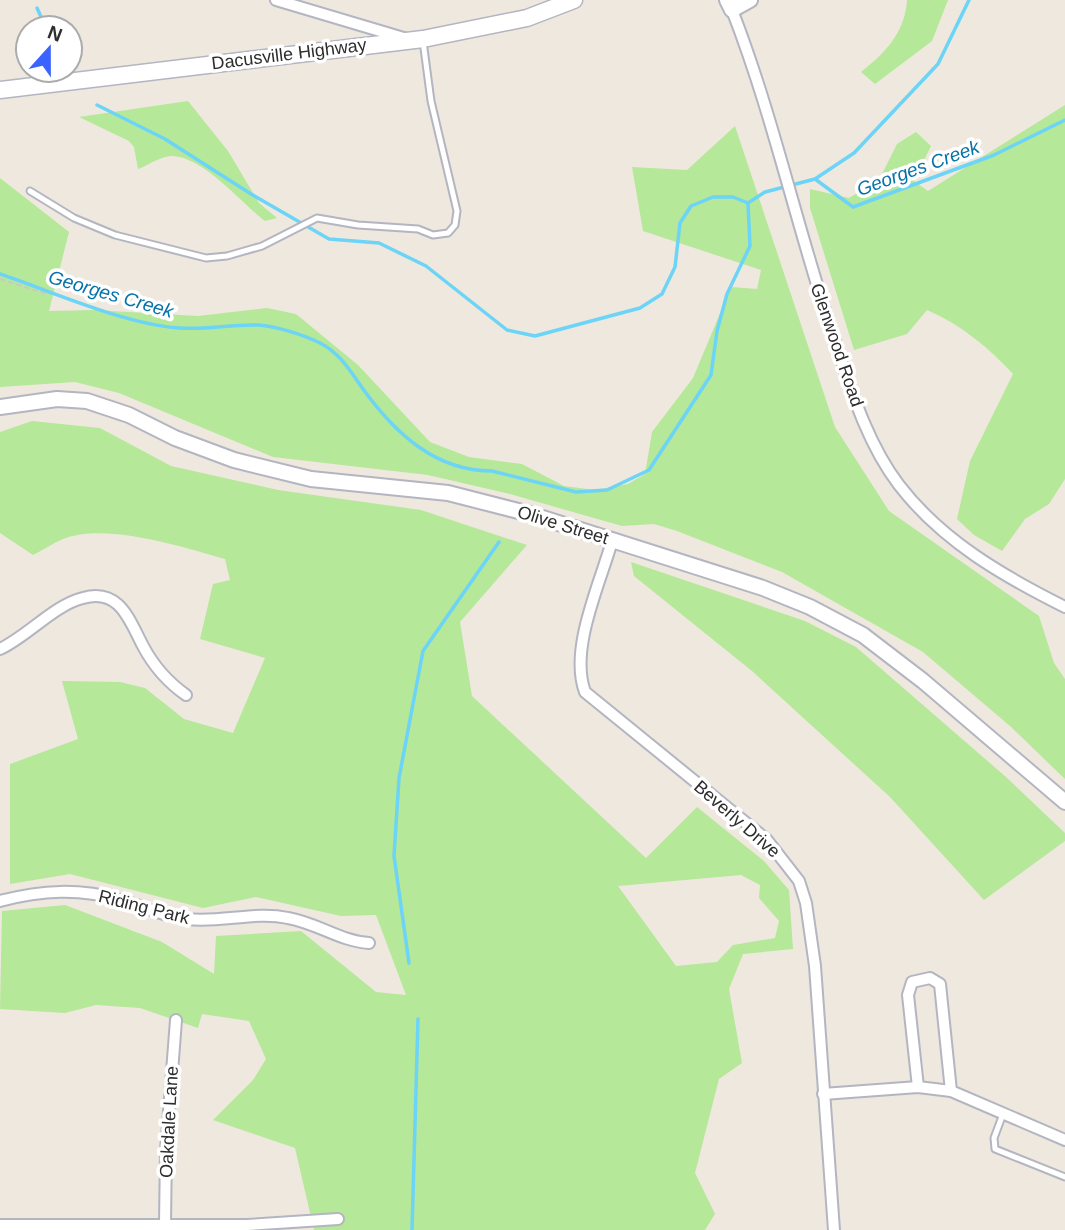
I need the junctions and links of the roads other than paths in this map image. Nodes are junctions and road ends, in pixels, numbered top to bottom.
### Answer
1 (276, 0) edge
2 (574, 0) edge
3 (750, 0) edge
4 (729, 5) edge
5 (417, 40) junction
6 (0, 90) edge
7 (30, 191) dead end
8 (0, 407) edge
9 (612, 541) junction
10 (1065, 607) edge
11 (0, 649) edge
12 (186, 695) dead end
13 (1065, 802) edge
14 (0, 901) edge
15 (369, 943) dead end
16 (176, 1020) dead end
17 (918, 1087) junction
18 (951, 1091) junction
19 (823, 1094) junction
20 (1003, 1114) junction
21 (1065, 1140) edge
22 (1065, 1177) edge
23 (338, 1219) dead end
24 (164, 1224) junction
25 (0, 1225) edge
26 (834, 1230) edge

1 - 5 street
2 - 5 main road, Dacusville Highway
3 - 4 street
4 - 10 street, Glenwood Road
5 - 6 main road, Dacusville Highway
5 - 7 lane
8 - 9 street, Olive Street
9 - 13 street, Olive Street
9 - 19 street, Beverly Drive
11 - 12 street
14 - 15 street, Riding Park
16 - 24 street, Oakdale Lane
17 - 18 street
17 - 18 street
17 - 19 street
18 - 20 street
19 - 26 street, Beverly Drive
20 - 21 street
20 - 22 lane
23 - 24 street
24 - 25 street

